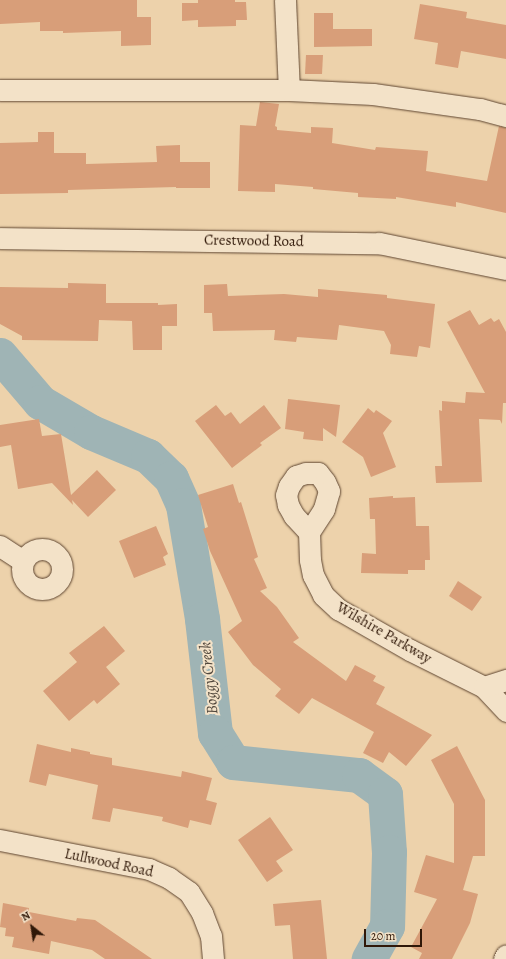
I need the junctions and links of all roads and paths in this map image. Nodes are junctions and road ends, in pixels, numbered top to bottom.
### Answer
1 (285, 0) edge
2 (0, 90) edge
3 (289, 90) junction
4 (506, 116) edge
5 (0, 238) edge
6 (506, 269) edge
7 (309, 532) dead end
8 (0, 546) edge
9 (23, 561) dead end
10 (506, 680) edge
11 (484, 687) junction
12 (506, 711) edge
13 (0, 840) edge
14 (506, 955) edge
15 (213, 959) edge
16 (504, 959) edge

1 - 3 street
2 - 3 street
3 - 4 street
5 - 6 street, Crestwood Road
7 - 11 street, Wilshire Parkway
8 - 9 street
10 - 11 street
11 - 12 street, Wilshire Parkway
13 - 15 street, Lullwood Road
14 - 16 street

